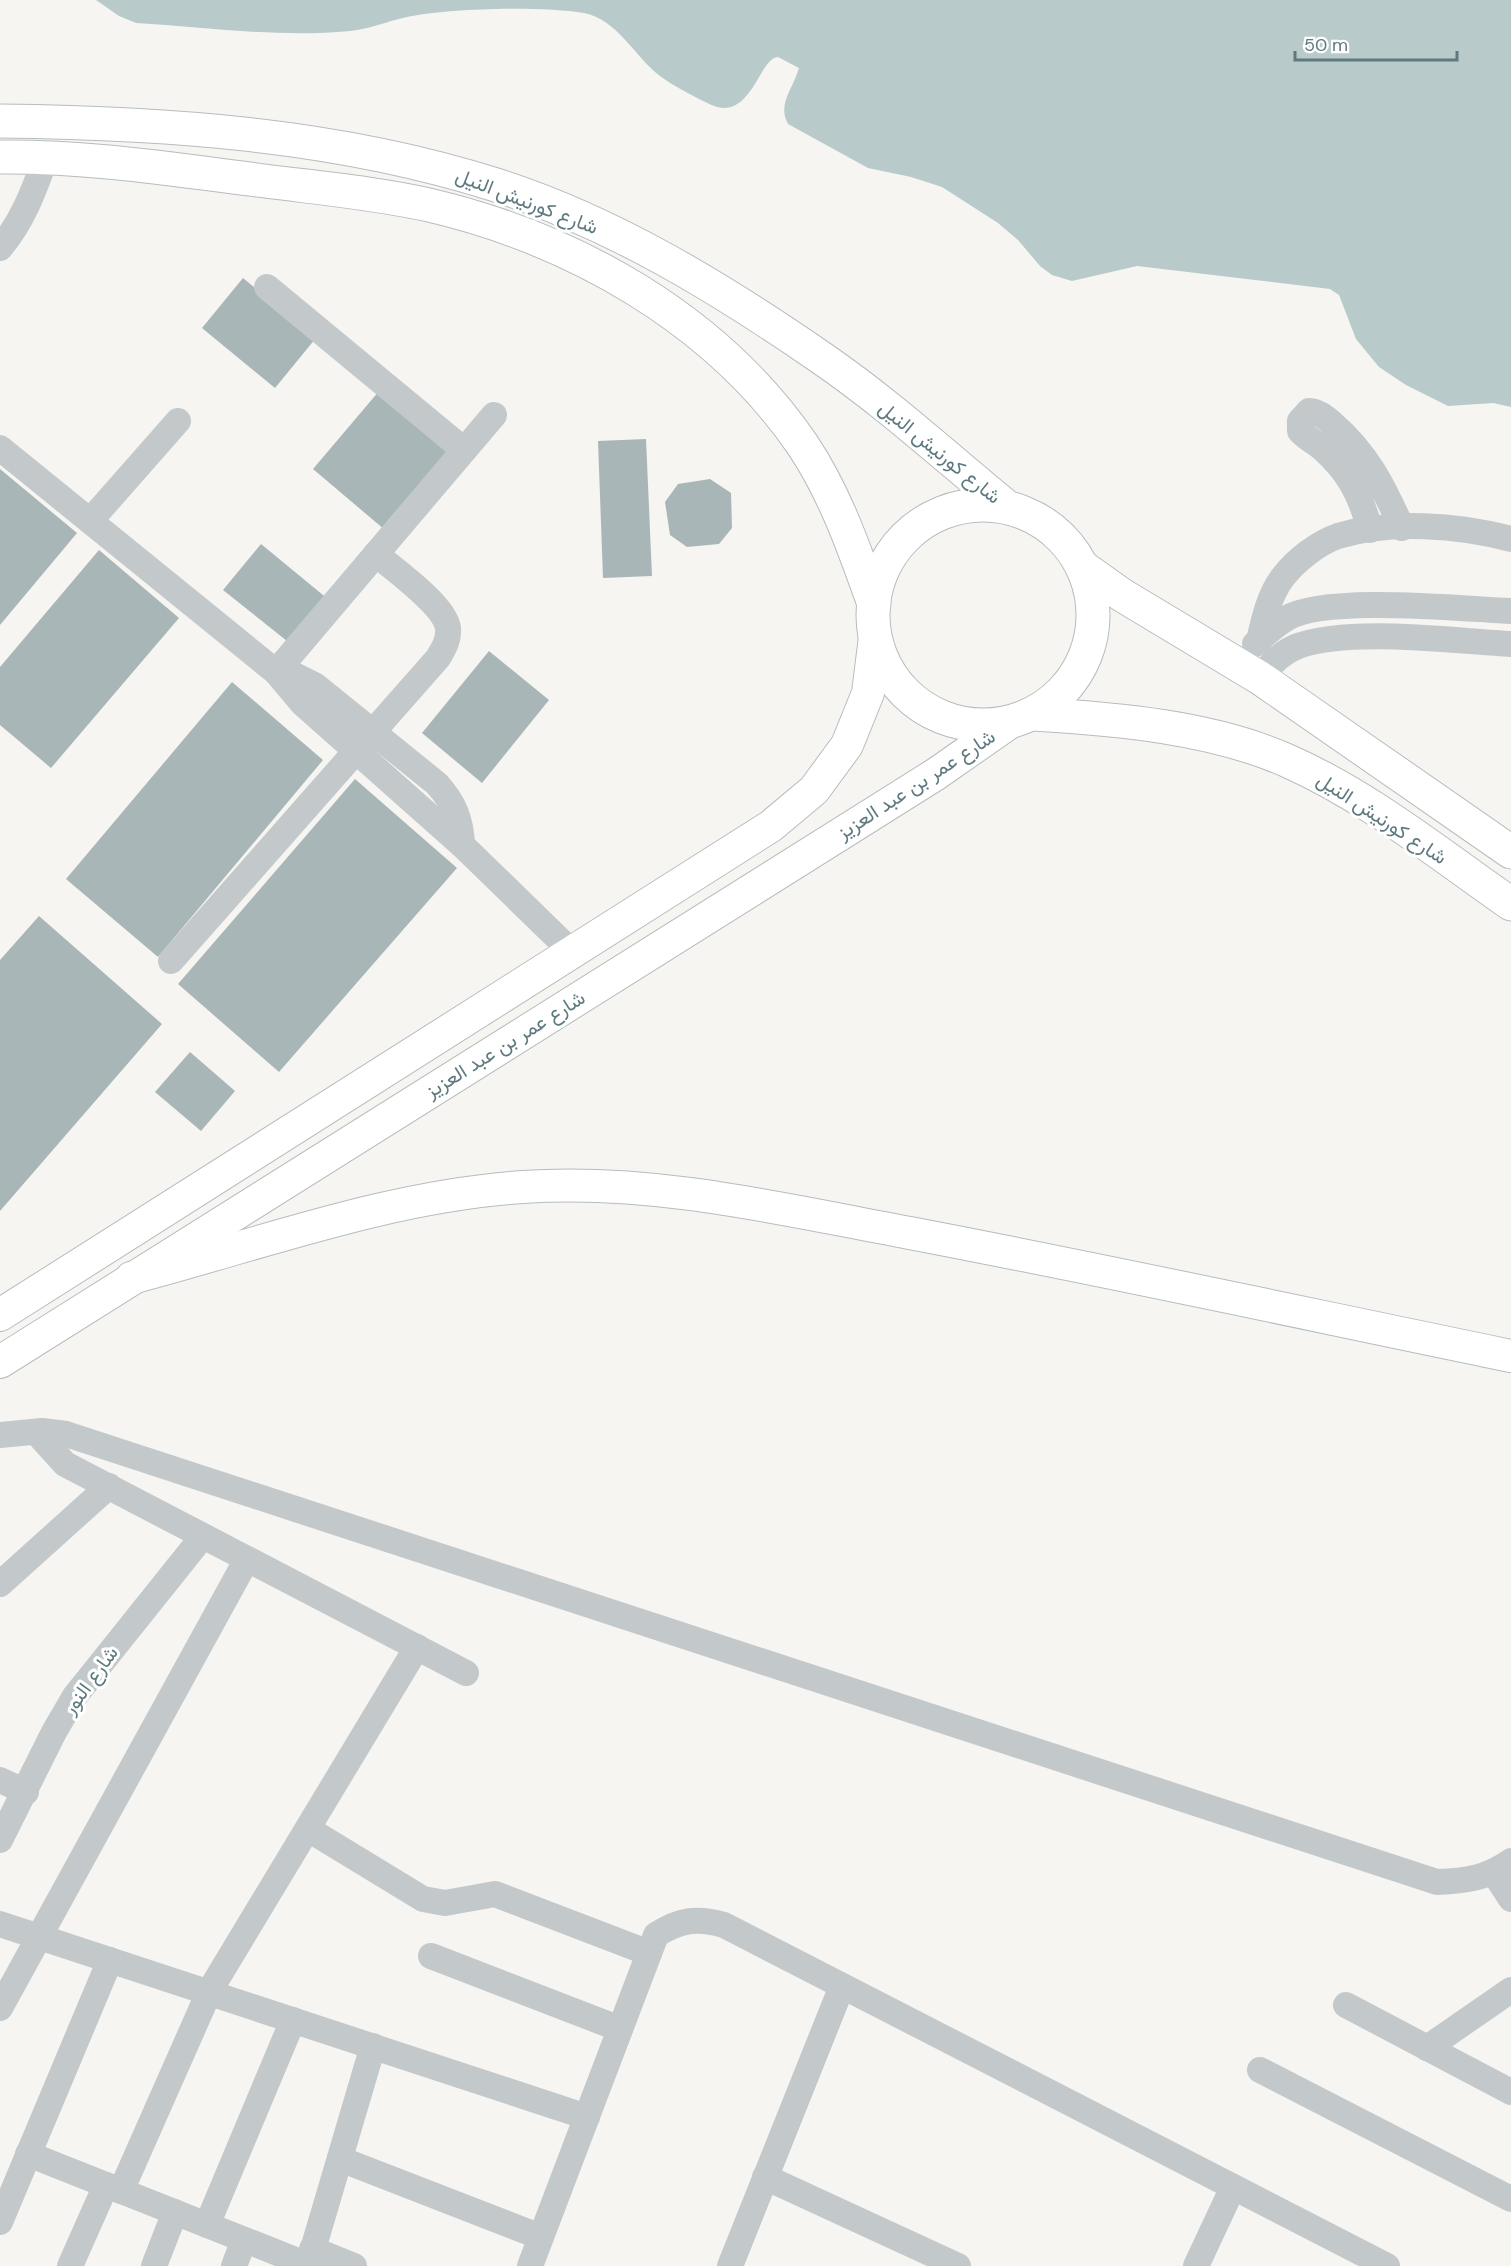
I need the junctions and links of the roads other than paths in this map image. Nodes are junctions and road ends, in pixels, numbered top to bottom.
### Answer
1 (0, 121) edge
2 (0, 157) edge
3 (46, 157) junction
4 (0, 248) edge
5 (267, 287) dead end
6 (494, 415) dead end
7 (178, 420) dead end
8 (0, 448) edge
9 (464, 450) junction
10 (1007, 507) junction
11 (90, 521) junction
12 (1402, 528) junction
13 (1370, 530) junction
14 (1511, 539) edge
15 (376, 554) junction
16 (1084, 568) junction
17 (874, 604) junction
18 (1511, 612) edge
19 (875, 638) junction
20 (1259, 641) junction
21 (1511, 644) edge
22 (276, 672) junction
23 (1248, 672) junction
24 (1021, 719) junction
25 (373, 732) junction
26 (355, 752) junction
27 (462, 845) junction
28 (1511, 852) edge
29 (1511, 904) edge
30 (572, 952) junction
31 (171, 961) dead end
32 (131, 1278) junction
33 (0, 1315) edge
34 (1511, 1356) edge
35 (0, 1362) edge
36 (36, 1432) junction
37 (0, 1435) edge
38 (109, 1486) junction
39 (203, 1536) junction
40 (248, 1559) junction
41 (0, 1584) edge
42 (417, 1647) junction
43 (466, 1673) dead end
44 (0, 1780) edge
45 (26, 1792) junction
46 (308, 1828) junction
47 (0, 1840) edge
48 (1502, 1867) edge
49 (1511, 1899) edge
50 (0, 1924) edge
51 (39, 1938) junction
52 (649, 1953) junction
53 (431, 1956) dead end
54 (110, 1960) junction
55 (843, 1986) junction
56 (1511, 1990) edge
57 (209, 1992) junction
58 (1346, 2006) dead end
59 (0, 2008) edge
60 (293, 2020) junction
61 (620, 2029) junction
62 (373, 2046) junction
63 (1426, 2048) junction
64 (1260, 2070) dead end
65 (1511, 2092) edge
66 (587, 2116) junction
67 (28, 2154) junction
68 (339, 2159) junction
69 (765, 2177) junction
70 (1233, 2187) junction
71 (114, 2188) junction
72 (1511, 2199) edge
73 (175, 2212) junction
74 (0, 2222) edge
75 (207, 2225) junction
76 (541, 2237) junction
77 (244, 2240) junction
78 (309, 2260) edge
79 (70, 2266) edge
80 (154, 2266) edge
81 (234, 2266) edge
82 (354, 2266) edge
83 (530, 2266) edge
84 (730, 2266) edge
85 (958, 2266) edge
86 (1196, 2266) edge
87 (1387, 2266) edge

1 - 10 highway, شارع كورنيش النيل
2 - 3 highway, شارع كورنيش النيل
3 - 4 street
3 - 17 highway, شارع كورنيش النيل
5 - 9 street
6 - 9 street
7 - 11 street
8 - 11 street
9 - 15 street
10 - 16 highway
10 - 17 highway
11 - 22 street
12 - 13 street
12 - 13 street
12 - 14 street
13 - 20 street
15 - 22 street
15 - 25 street
16 - 23 highway
16 - 24 highway
17 - 19 highway, شارع كورنيش النيل
18 - 20 street
19 - 24 highway, شارع كورنيش النيل
19 - 30 main road
20 - 23 street
21 - 23 street
22 - 25 street
22 - 26 street
23 - 28 highway
24 - 29 highway, شارع كورنيش النيل
24 - 32 main road, شارع عمر بن عبد العزيز
25 - 26 street
25 - 27 street
26 - 27 street
26 - 31 street
27 - 30 street
30 - 33 main road
32 - 34 main road
32 - 35 main road, شارع عمر بن عبد العزيز
36 - 37 street
36 - 38 street
36 - 48 street
38 - 39 street
38 - 41 street
39 - 40 street
39 - 45 street, شارع النور
40 - 42 street
40 - 51 street
42 - 43 street
42 - 46 street
44 - 45 street
45 - 47 street, شارع النور
46 - 52 street
46 - 57 street
48 - 49 street
50 - 51 street
51 - 54 street
51 - 59 street
52 - 55 street
52 - 61 street
53 - 61 street
54 - 57 street
54 - 67 street
55 - 69 street
55 - 70 street
56 - 63 street
57 - 60 street
57 - 71 street
58 - 63 street
60 - 62 street
60 - 75 street
61 - 66 street
62 - 66 street
62 - 68 street
63 - 65 street
64 - 72 street
66 - 76 street
67 - 71 street
67 - 74 street
68 - 76 street
68 - 78 street
69 - 84 street
69 - 85 street
70 - 86 street
70 - 87 street
71 - 73 street
71 - 79 street
73 - 75 street
73 - 80 street
75 - 77 street
76 - 83 street
77 - 78 street
77 - 81 street
78 - 82 street

